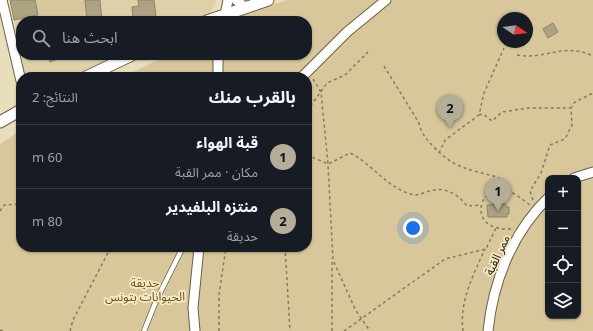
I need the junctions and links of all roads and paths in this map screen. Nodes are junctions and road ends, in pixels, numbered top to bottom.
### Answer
1 (2, 0) edge
2 (228, 0) edge
3 (236, 0) edge
4 (268, 0) edge
5 (386, 0) edge
6 (245, 7) junction
7 (225, 16) edge
8 (227, 16) edge
9 (3, 18) edge
10 (504, 48) dead end
11 (368, 52) dead end
12 (517, 55) dead end
13 (593, 56) edge
14 (122, 60) edge
15 (218, 60) edge
16 (384, 66) dead end
17 (18, 72) edge
18 (96, 72) edge
19 (218, 72) edge
20 (307, 72) edge
21 (312, 82) edge
22 (320, 92) junction
23 (593, 93) edge
24 (312, 104) edge
25 (571, 108) junction
26 (16, 113) edge
27 (479, 115) junction
28 (0, 122) edge
29 (439, 153) junction
30 (312, 157) edge
31 (328, 164) junction
32 (593, 172) edge
33 (581, 176) edge
34 (505, 190) junction
35 (545, 201) edge
36 (16, 204) edge
37 (481, 205) junction
38 (0, 210) edge
39 (536, 210) junction
40 (496, 228) junction
41 (523, 228) junction
42 (486, 249) junction
43 (108, 252) edge
44 (180, 252) edge
45 (199, 252) edge
46 (225, 252) edge
47 (285, 252) edge
48 (333, 260) junction
49 (362, 319) junction
50 (0, 330) edge
51 (3, 331) edge
52 (70, 331) edge
53 (144, 331) edge
54 (195, 331) edge
55 (219, 331) edge
56 (290, 331) edge
57 (332, 331) edge
58 (344, 331) edge
59 (370, 331) edge
60 (462, 331) edge
61 (488, 331) edge

1 - 9 street
2 - 7 street
3 - 6 street
4 - 6 street
5 - 20 street
6 - 8 street
9 - 17 street
10 - 27 path
11 - 22 path
12 - 13 path
14 - 18 street
15 - 19 street
16 - 29 path
21 - 22 path
22 - 24 path
22 - 31 path
23 - 25 path
25 - 27 path
25 - 39 path
26 - 28 street
27 - 29 path
29 - 34 path
30 - 31 path
31 - 37 path
31 - 48 path
32 - 33 street
34 - 37 path
34 - 39 path
35 - 39 street, ممر القبة
36 - 38 path
37 - 40 path
39 - 41 street, ممر القبة
40 - 41 path
40 - 42 path
41 - 61 street, ممر القبة
42 - 49 path
42 - 60 path
43 - 52 path
44 - 53 lane
45 - 54 street
46 - 55 path
47 - 56 path
48 - 49 path
48 - 57 path
49 - 58 path
49 - 59 path
50 - 51 path

